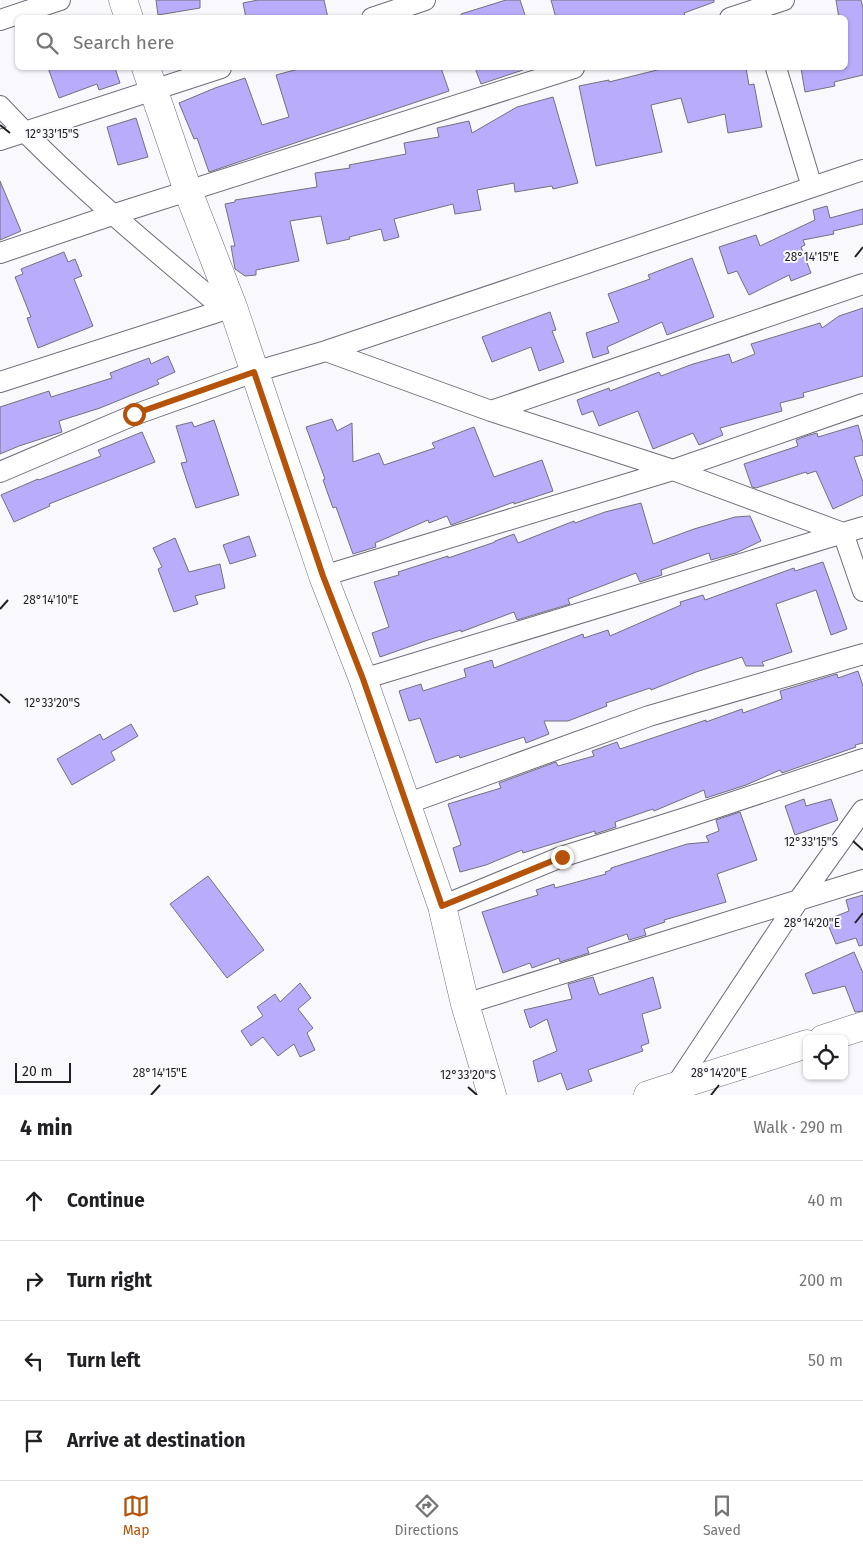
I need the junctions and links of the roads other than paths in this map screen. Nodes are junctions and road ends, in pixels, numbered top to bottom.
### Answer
1 (60, 0) edge
2 (123, 0) edge
3 (425, 0) edge
4 (784, 0) edge
5 (758, 9) edge
6 (128, 15) edge
7 (381, 15) edge
8 (739, 15) edge
9 (0, 20) edge
10 (208, 70) edge
11 (568, 70) edge
12 (777, 70) edge
13 (150, 79) edge
14 (0, 106) edge
15 (25, 132) junction
16 (0, 140) edge
17 (863, 170) edge
18 (812, 187) junction
19 (188, 191) junction
20 (112, 215) junction
21 (0, 253) edge
22 (863, 284) edge
23 (228, 308) junction
24 (326, 351) junction
25 (254, 372) junction
26 (0, 382) edge
27 (863, 404) edge
28 (491, 411) junction
29 (673, 470) junction
30 (0, 472) edge
31 (863, 527) edge
32 (843, 533) junction
33 (323, 576) junction
34 (863, 591) edge
35 (863, 654) edge
36 (363, 679) junction
37 (863, 759) edge
38 (406, 804) junction
39 (863, 810) edge
40 (863, 880) edge
41 (798, 901) junction
42 (442, 906) junction
43 (465, 1004) junction
44 (863, 1026) edge
45 (835, 1035) edge
46 (803, 1045) edge
47 (676, 1085) junction
48 (486, 1093) edge
49 (648, 1095) edge

1 - 9 street
2 - 6 street
3 - 7 street
4 - 5 street
5 - 8 street
10 - 13 street
11 - 19 street
12 - 18 street
13 - 15 street
13 - 19 street
14 - 15 street
15 - 16 street
15 - 20 street
17 - 18 street
18 - 24 street
19 - 20 street
19 - 23 street
20 - 21 street
20 - 23 street
22 - 28 street
23 - 25 street
23 - 26 street
24 - 25 street
24 - 28 street
25 - 30 street
25 - 33 street
27 - 29 street
28 - 29 street
29 - 32 street
29 - 33 street
31 - 32 street
32 - 34 street
32 - 36 street
33 - 36 street
35 - 38 street
36 - 38 street
37 - 42 street
38 - 42 street
39 - 41 street
40 - 41 street
41 - 43 street
41 - 47 street
42 - 43 street
43 - 48 street
44 - 45 street
46 - 47 street
47 - 49 street

